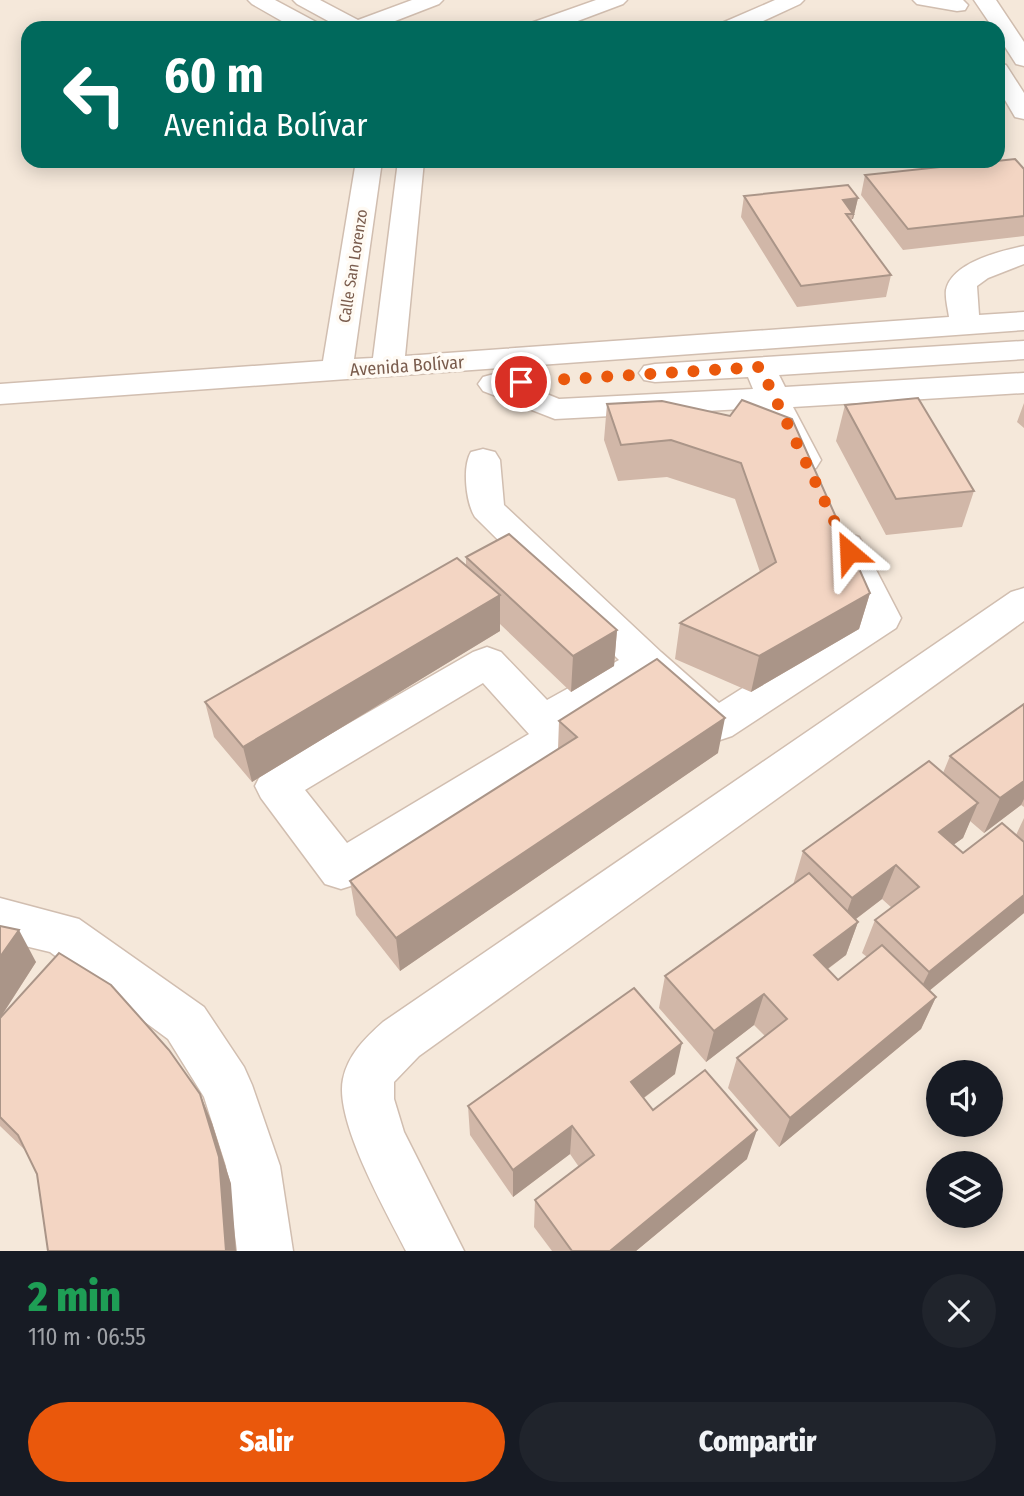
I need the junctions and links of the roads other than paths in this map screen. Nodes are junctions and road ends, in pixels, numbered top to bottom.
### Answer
1 (258, 0) edge
2 (304, 0) edge
3 (432, 0) edge
4 (616, 0) edge
5 (735, 0) edge
6 (793, 0) edge
7 (924, 0) edge
8 (985, 0) edge
9 (955, 3) edge
10 (768, 19) edge
11 (297, 21) edge
12 (344, 21) edge
13 (376, 21) edge
14 (558, 21) edge
15 (967, 21) edge
16 (999, 21) edge
17 (1005, 30) edge
18 (1024, 59) edge
19 (1005, 82) edge
20 (1024, 113) edge
21 (368, 168) edge
22 (410, 168) edge
23 (1024, 254) edge
24 (1024, 321) edge
25 (965, 324) junction
26 (1024, 350) edge
27 (388, 367) junction
28 (337, 371) junction
29 (767, 383) junction
30 (1024, 383) edge
31 (0, 394) edge
32 (0, 419) edge
33 (483, 460) dead end
34 (1024, 602) edge
35 (647, 663) junction
36 (542, 722) junction
37 (0, 919) edge
38 (265, 1251) edge
39 (436, 1251) edge

1 - 11 street
2 - 12 street
3 - 13 street
4 - 14 street
5 - 10 street
6 - 10 street
7 - 9 street
8 - 16 street
9 - 15 street
17 - 18 street
19 - 20 street
21 - 28 street, Calle San Lorenzo
22 - 27 street
23 - 25 street
24 - 25 street, Avenida Bolívar
25 - 27 street, Avenida Bolívar
26 - 29 street
27 - 28 street, Avenida Bolívar
28 - 31 street, Avenida Bolívar
29 - 30 street
29 - 32 street, Avenida Bolívar
29 - 35 street
33 - 35 street
34 - 39 street
35 - 36 street
36 - 36 street
37 - 38 street

